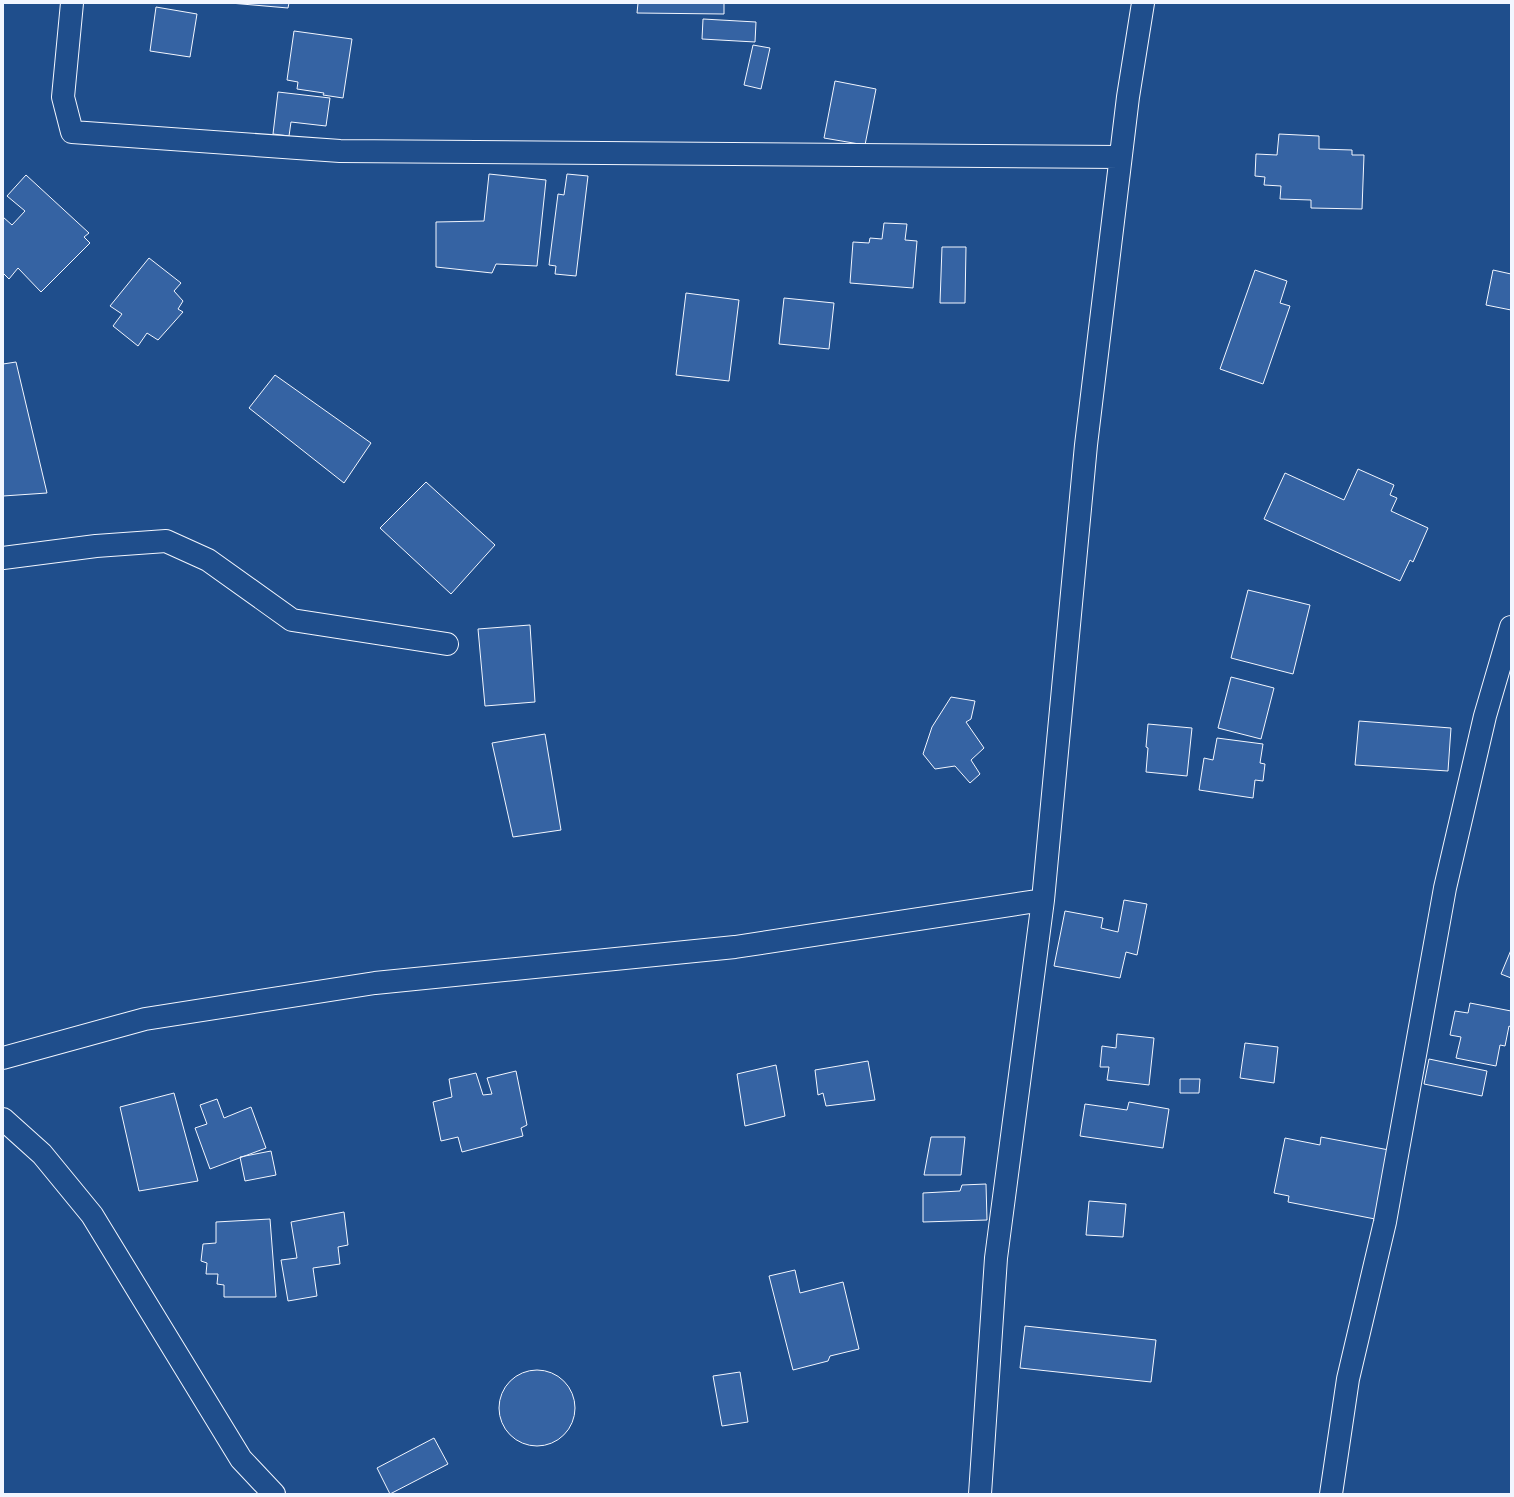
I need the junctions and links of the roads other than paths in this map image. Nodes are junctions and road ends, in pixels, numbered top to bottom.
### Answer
1 (72, 3) edge
2 (1144, 3) edge
3 (1120, 157) junction
4 (3, 558) edge
5 (1511, 626) edge
6 (447, 644) dead end
7 (1043, 900) junction
8 (3, 1058) edge
9 (3, 1119) edge
10 (274, 1494) edge
11 (980, 1494) edge
12 (1331, 1494) edge

1 - 3 street
2 - 3 street
3 - 7 street
4 - 6 street
5 - 12 street
7 - 8 street
7 - 11 street
9 - 10 street

